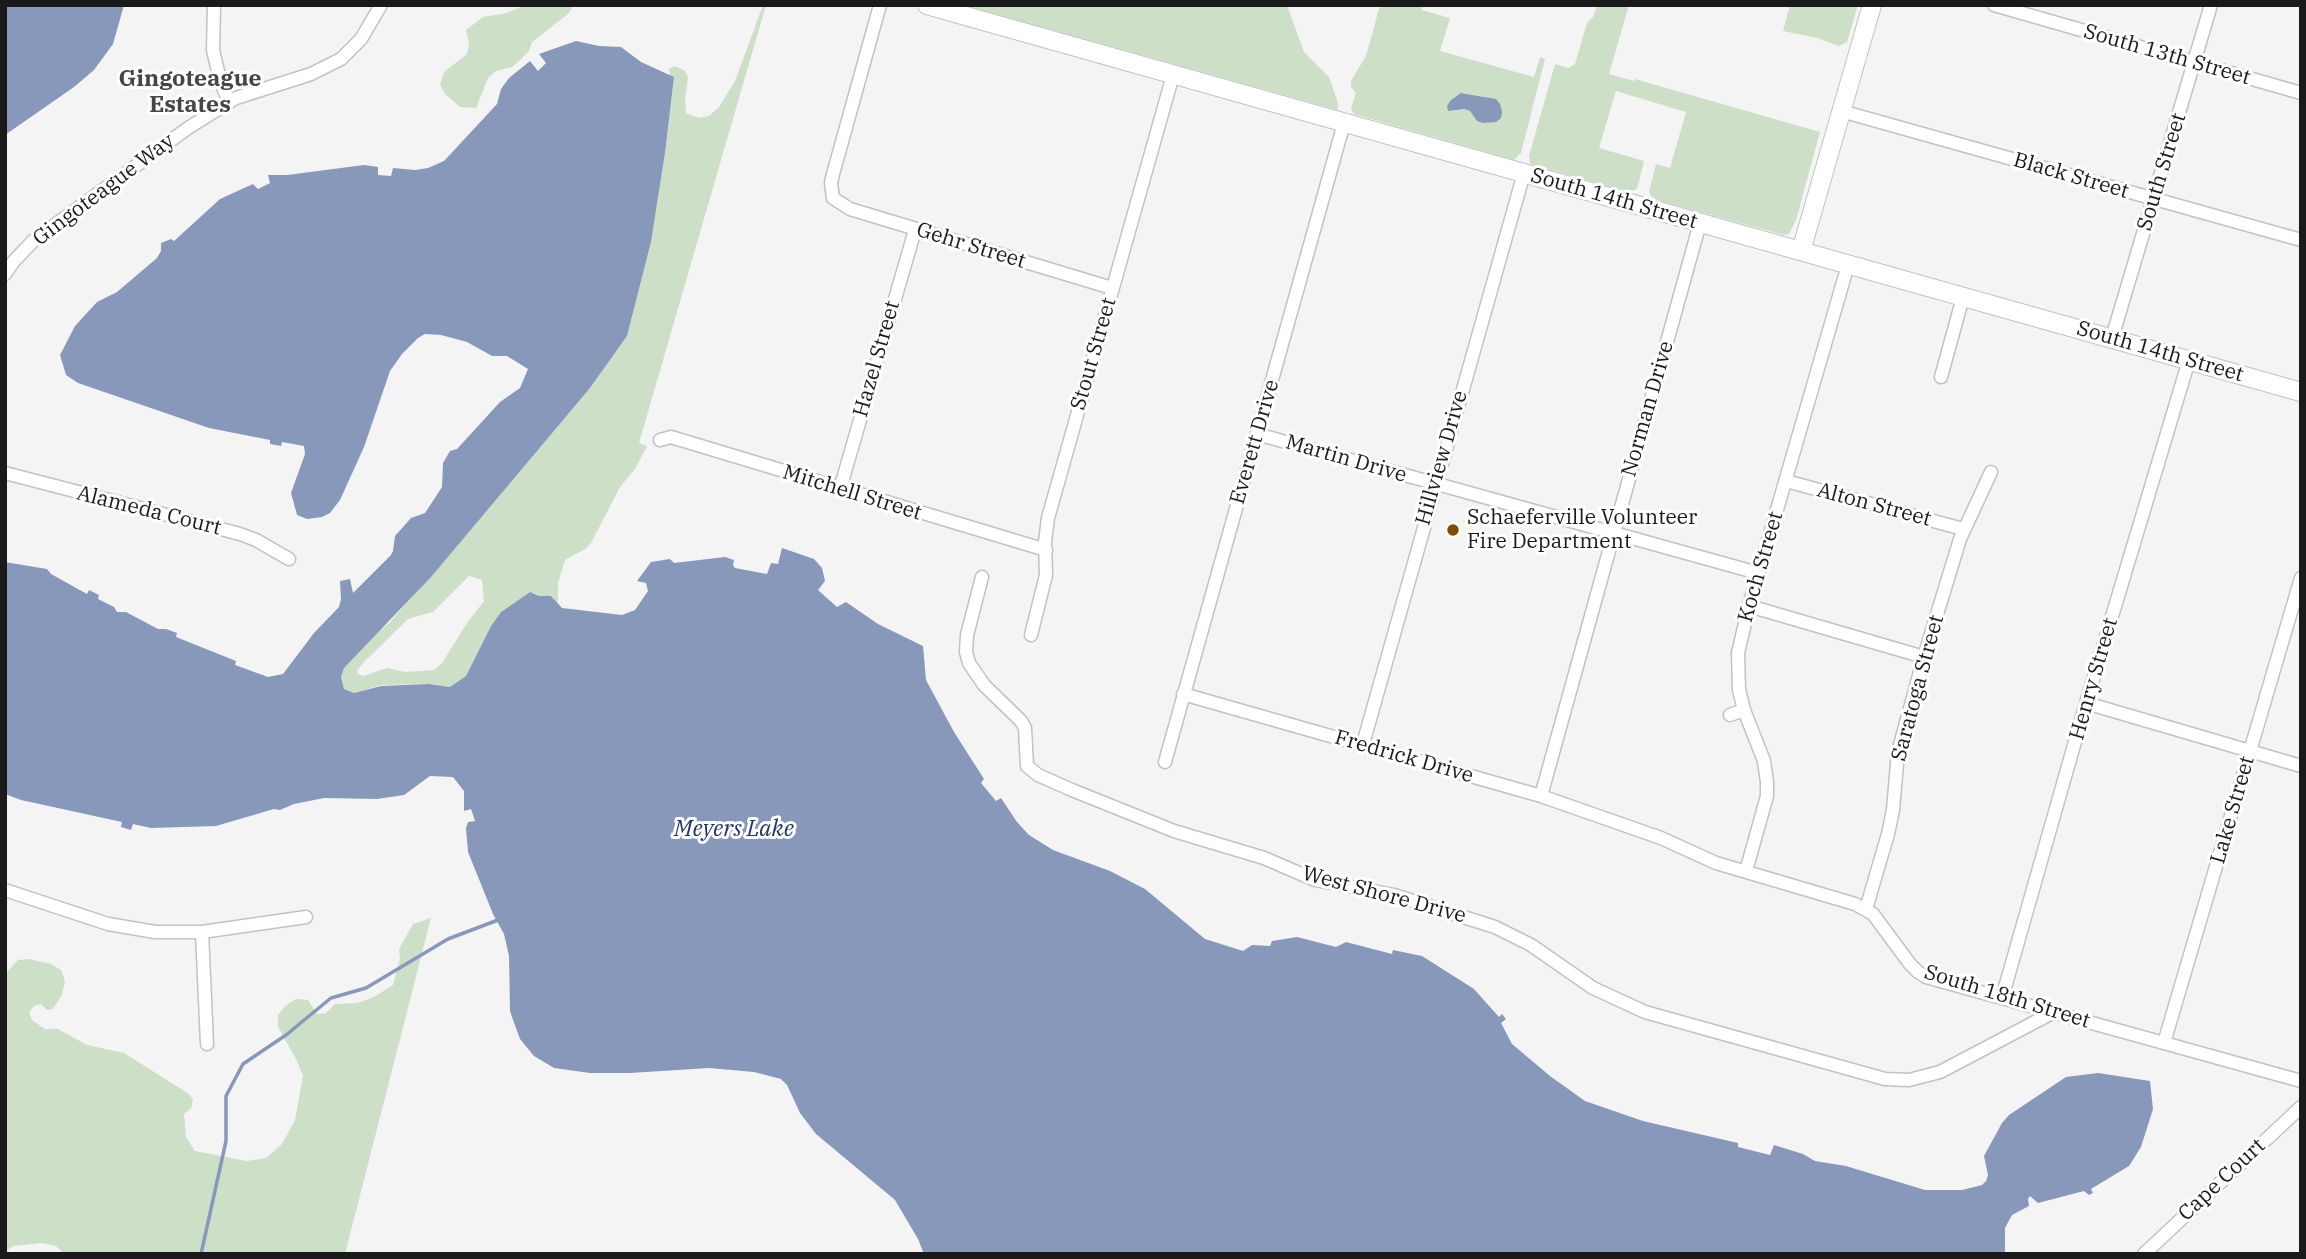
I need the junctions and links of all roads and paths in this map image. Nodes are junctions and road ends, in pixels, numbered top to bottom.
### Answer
1 (214, 5) edge
2 (382, 5) edge
3 (880, 5) edge
4 (927, 5) edge
5 (1872, 5) edge
6 (1994, 5) edge
7 (2211, 5) edge
8 (2194, 64) junction
9 (1173, 75) junction
10 (2301, 93) edge
11 (229, 102) junction
12 (1842, 111) junction
13 (1345, 123) junction
14 (1524, 173) junction
15 (2154, 200) junction
16 (1700, 223) junction
17 (915, 230) junction
18 (2301, 240) edge
19 (1801, 251) junction
20 (1848, 265) junction
21 (5, 274) edge
22 (1112, 288) junction
23 (1964, 297) junction
24 (2112, 338) junction
25 (2189, 360) junction
26 (1941, 377) dead end
27 (2301, 392) edge
28 (1257, 434) junction
29 (660, 440) dead end
30 (1991, 472) dead end
31 (5, 473) edge
32 (1786, 481) junction
33 (1435, 484) junction
34 (839, 489) junction
35 (1963, 529) junction
36 (1613, 533) junction
37 (1046, 550) junction
38 (289, 559) dead end
39 (1758, 573) junction
40 (982, 576) dead end
41 (2301, 578) edge
42 (1749, 606) junction
43 (1031, 635) dead end
44 (1924, 657) junction
45 (1183, 694) junction
46 (2086, 703) junction
47 (1744, 710) junction
48 (1730, 715) dead end
49 (1363, 744) junction
50 (2250, 751) junction
51 (1165, 762) dead end
52 (2301, 766) edge
53 (1541, 796) junction
54 (1624, 824) joint
55 (1746, 872) junction
56 (5, 890) edge
57 (1866, 909) junction
58 (306, 917) dead end
59 (202, 932) junction
60 (2002, 998) junction
61 (2052, 1013) junction
62 (2164, 1043) junction
63 (207, 1044) dead end
64 (2301, 1081) edge
65 (2301, 1107) edge
66 (2144, 1254) edge

1 - 11 street
2 - 11 street, Gingoteague Way
3 - 17 street, Gehr Street
4 - 9 main road, South 14th Street
5 - 12 main road
6 - 8 street, South 13th Street
7 - 8 street, South Street
8 - 10 street, South 13th Street
8 - 15 street, South Street
9 - 13 main road, South 14th Street
9 - 22 street, Stout Street
11 - 21 street, Gingoteague Way
12 - 15 street, Black Street
12 - 19 main road
13 - 14 main road, South 14th Street
13 - 28 street, Everett Drive
14 - 16 main road, South 14th Street
14 - 33 street, Hillview Drive
15 - 18 street, Black Street
15 - 24 street, South Street
16 - 19 main road, South 14th Street
16 - 36 street, Norman Drive
17 - 22 street, Gehr Street
17 - 34 street, Hazel Street
19 - 20 main road, South 14th Street
20 - 23 main road, South 14th Street
20 - 32 street, Koch Street
22 - 37 street, Stout Street
23 - 24 main road, South 14th Street
23 - 26 street
24 - 25 main road, South 14th Street
25 - 27 main road, South 14th Street
25 - 46 street, Henry Street
28 - 33 street, Martin Drive
28 - 45 street, Everett Drive
29 - 34 street, Mitchell Street
30 - 35 street, Saratoga Street
31 - 38 street, Alameda Court
32 - 35 street, Alton Street
32 - 39 street, Koch Street
33 - 36 street, Martin Drive
33 - 49 street, Hillview Drive
34 - 37 street, Mitchell Street
35 - 44 street, Saratoga Street
36 - 39 street, Martin Drive
36 - 53 street, Norman Drive
37 - 43 street, Stout Street
39 - 42 street, Koch Street
40 - 61 street, West Shore Drive
41 - 50 street, Lake Street
42 - 44 street
42 - 47 street, Koch Street
44 - 57 street, Saratoga Street
45 - 49 street, Fredrick Drive
45 - 51 street, Everett Drive
46 - 50 street
46 - 60 street, Henry Street
47 - 48 street
47 - 55 street, Koch Street
49 - 53 street, Fredrick Drive
50 - 52 street
50 - 62 street, Lake Street
53 - 54 street, Fredrick Drive
54 - 55 street, South 18th Street
55 - 57 street, South 18th Street
56 - 59 street
57 - 60 street, South 18th Street
58 - 59 street
59 - 63 street
60 - 61 street, South 18th Street
61 - 62 street, South 18th Street
62 - 64 street, South 18th Street
65 - 66 street, Cape Court

